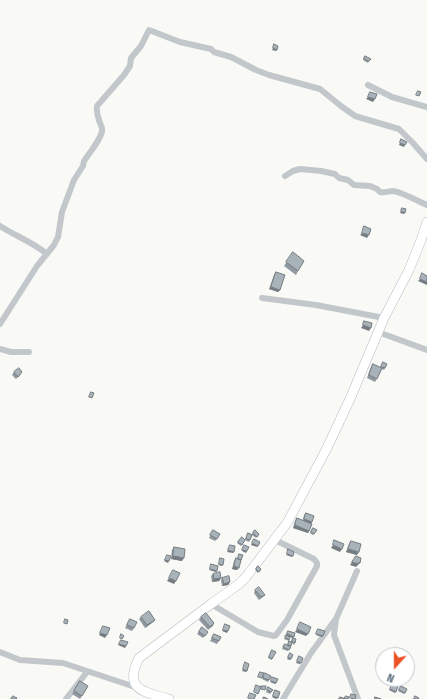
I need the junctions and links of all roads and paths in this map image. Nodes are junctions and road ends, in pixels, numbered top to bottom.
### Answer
1 (368, 85) dead end
2 (427, 106) edge
3 (427, 159) edge
4 (285, 176) dead end
5 (427, 205) edge
6 (427, 222) edge
7 (0, 226) edge
8 (47, 254) junction
9 (262, 298) dead end
10 (384, 318) junction
11 (0, 324) edge
12 (378, 332) junction
13 (0, 349) edge
14 (427, 350) edge
15 (29, 352) dead end
16 (275, 540) junction
17 (357, 571) dead end
18 (211, 604) junction
19 (336, 619) junction
20 (0, 652) edge
21 (87, 672) junction
22 (138, 688) junction
23 (66, 699) edge
24 (169, 699) edge
25 (283, 699) edge
26 (358, 699) edge

1 - 2 street
3 - 8 street
4 - 5 street
6 - 10 street
7 - 8 street
8 - 11 street
9 - 10 street
10 - 12 street
12 - 14 street
12 - 16 street
13 - 15 street
16 - 18 street
16 - 18 street
17 - 19 street
18 - 22 street
19 - 25 street
19 - 26 street
20 - 21 street
21 - 22 street
21 - 23 street
22 - 24 street

